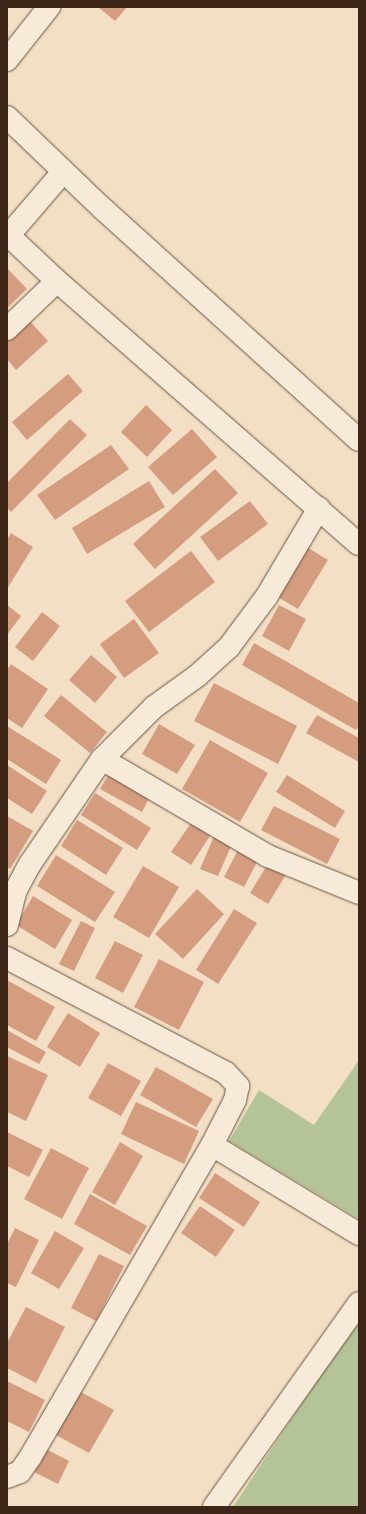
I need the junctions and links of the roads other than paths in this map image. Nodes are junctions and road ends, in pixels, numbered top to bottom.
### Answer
1 (49, 7) edge
2 (7, 60) edge
3 (7, 117) edge
4 (63, 172) junction
5 (8, 234) edge
6 (57, 281) junction
7 (7, 329) edge
8 (359, 440) edge
9 (319, 508) junction
10 (359, 544) edge
11 (102, 759) junction
12 (359, 893) edge
13 (7, 924) edge
14 (7, 958) edge
15 (212, 1145) junction
16 (359, 1234) edge
17 (359, 1303) edge
18 (7, 1477) edge
19 (214, 1507) edge

1 - 2 street
3 - 4 street
4 - 5 street
4 - 8 street
5 - 6 street
6 - 7 street
6 - 9 street
9 - 10 street
9 - 11 street
11 - 12 street
11 - 13 street
14 - 15 street
15 - 16 street
15 - 18 street
17 - 19 street

